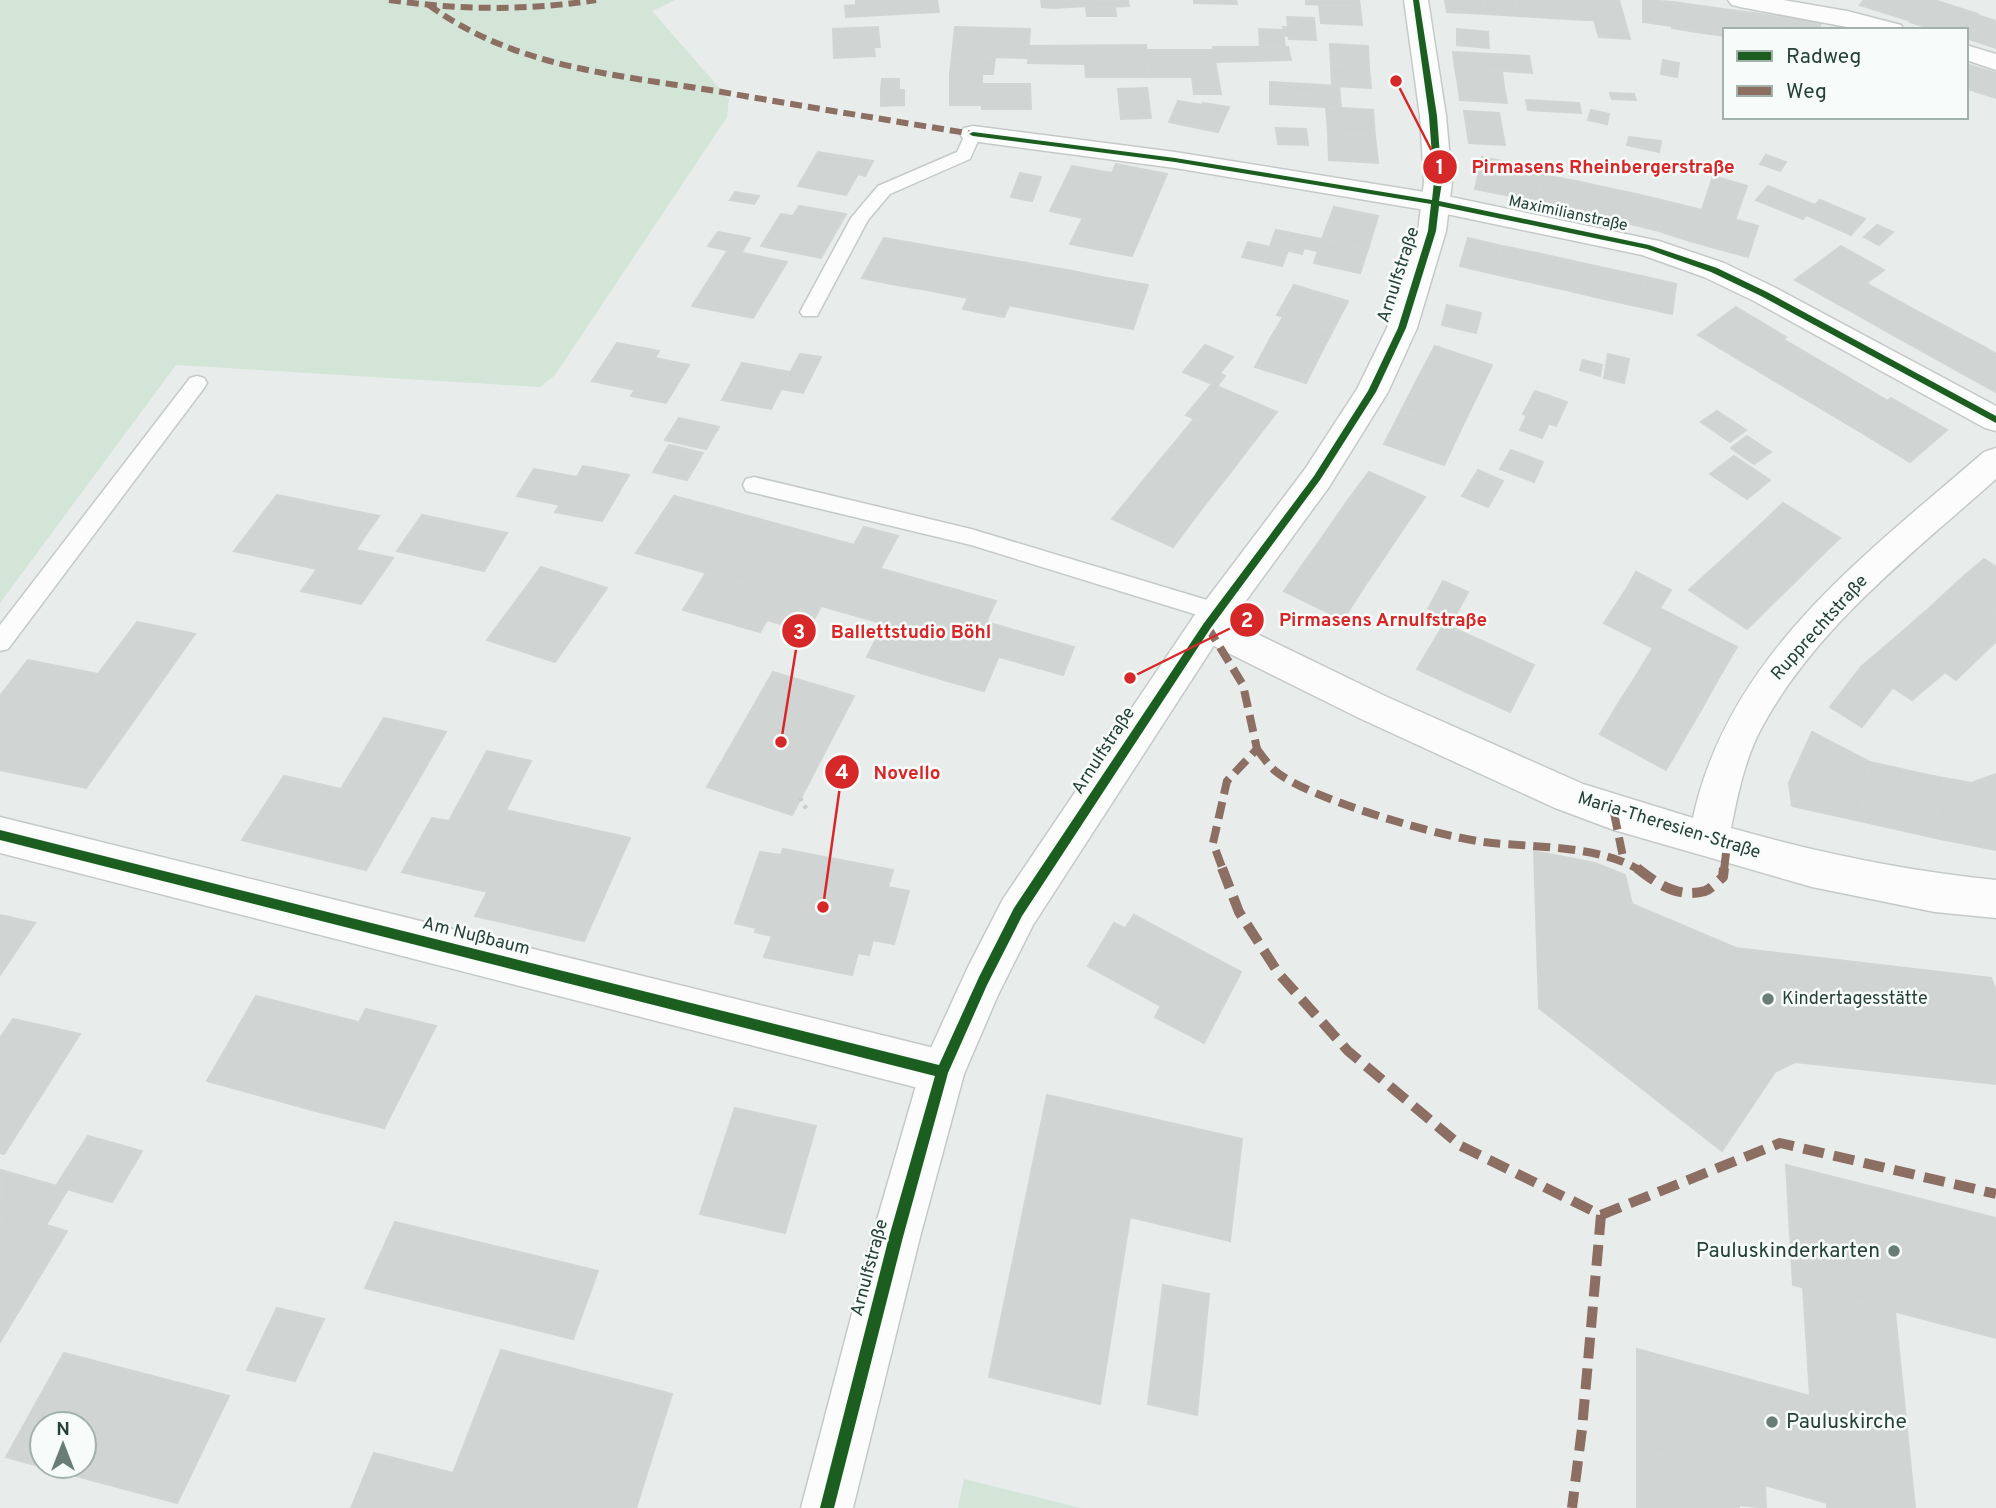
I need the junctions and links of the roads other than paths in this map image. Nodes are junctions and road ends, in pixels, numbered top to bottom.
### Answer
1 (1416, 0) edge
2 (1740, 0) edge
3 (1884, 28) edge
4 (1968, 53) edge
5 (1996, 62) edge
6 (973, 134) joint
7 (1437, 203) junction
8 (810, 312) dead end
9 (197, 383) dead end
10 (1996, 419) edge
11 (1996, 460) edge
12 (754, 485) dead end
13 (1212, 619) junction
14 (0, 642) edge
15 (0, 835) edge
16 (1709, 839) junction
17 (1996, 900) edge
18 (943, 1072) junction
19 (827, 1508) edge

1 - 7 street, Arnulfstraße
2 - 3 street
4 - 5 street
6 - 7 street, Maximilianstraße
6 - 8 lane, Maximilianstraße
7 - 10 street, Maximilianstraße
7 - 13 street, Arnulfstraße
9 - 14 lane
11 - 16 street, Rupprechtstraße
12 - 13 lane
13 - 16 street, Maria-Theresien-Straße
13 - 18 street, Arnulfstraße
15 - 18 street, Am Nußbaum
16 - 17 street, Maria-Theresien-Straße
18 - 19 street, Arnulfstraße

